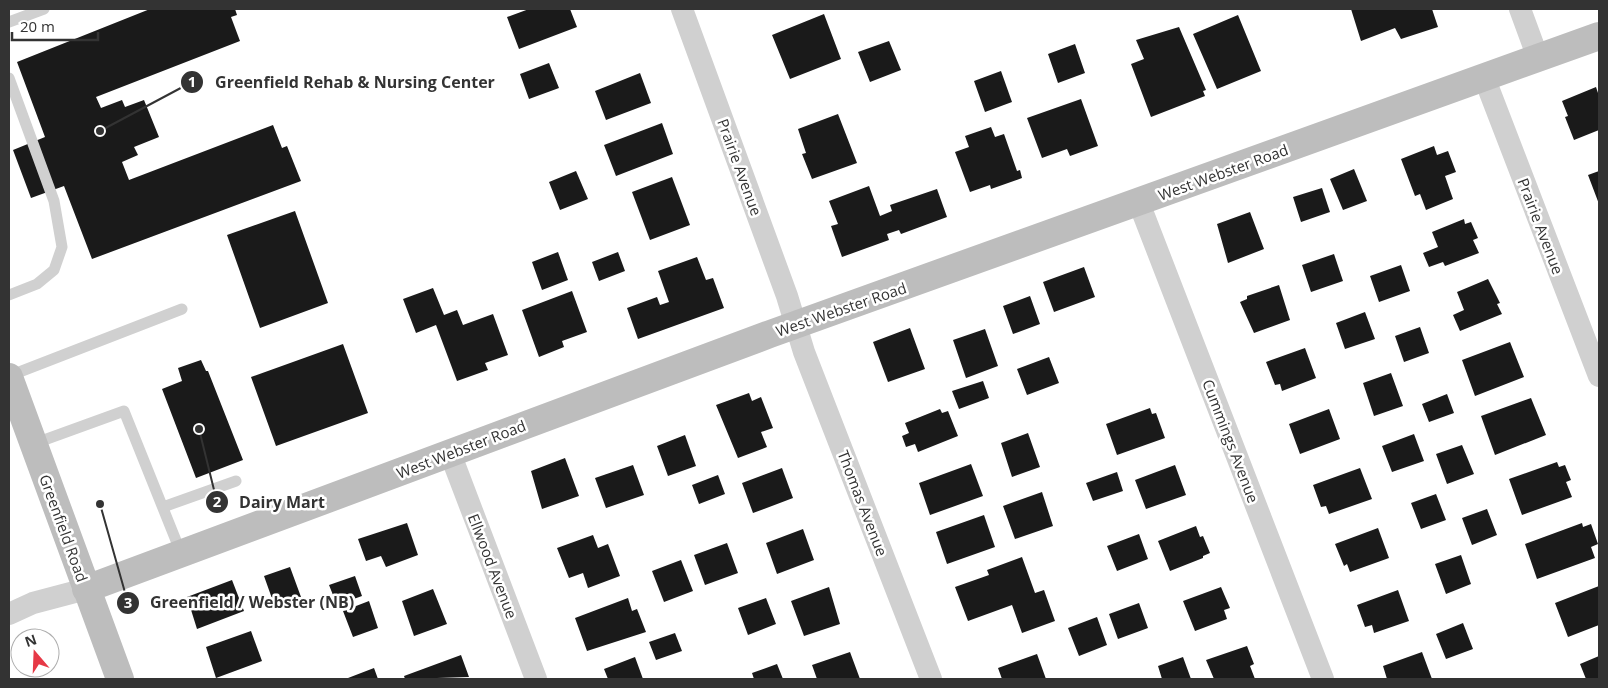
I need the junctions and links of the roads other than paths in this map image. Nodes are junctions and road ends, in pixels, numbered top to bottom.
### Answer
1 (44, 9) edge
2 (682, 9) edge
3 (1520, 9) edge
4 (9, 22) edge
5 (1599, 36) edge
6 (1538, 58) junction
7 (1484, 77) junction
8 (9, 78) edge
9 (1139, 203) junction
10 (9, 295) edge
11 (182, 308) dead end
12 (796, 325) junction
13 (9, 376) edge
14 (1599, 376) edge
15 (33, 444) junction
16 (450, 453) junction
17 (236, 481) dead end
18 (163, 508) junction
19 (182, 554) junction
20 (86, 590) junction
21 (9, 614) edge
22 (120, 679) edge
23 (536, 679) edge
24 (932, 679) edge
25 (1323, 679) edge

1 - 4 lane
2 - 12 street, Prairie Avenue
3 - 6 street
5 - 6 street, West Webster Road
6 - 7 street, West Webster Road
7 - 9 street, West Webster Road
7 - 14 street, Prairie Avenue
8 - 10 lane
9 - 12 street, West Webster Road
9 - 25 street, Cummings Avenue
11 - 13 lane
12 - 16 street, West Webster Road
12 - 24 street, Thomas Avenue
13 - 15 street, Greenfield Road
15 - 18 lane
15 - 20 street, Greenfield Road
16 - 19 street, West Webster Road
16 - 23 street, Ellwood Avenue
17 - 18 lane
18 - 19 lane
19 - 20 street, West Webster Road
20 - 21 street
20 - 22 street, Greenfield Road

